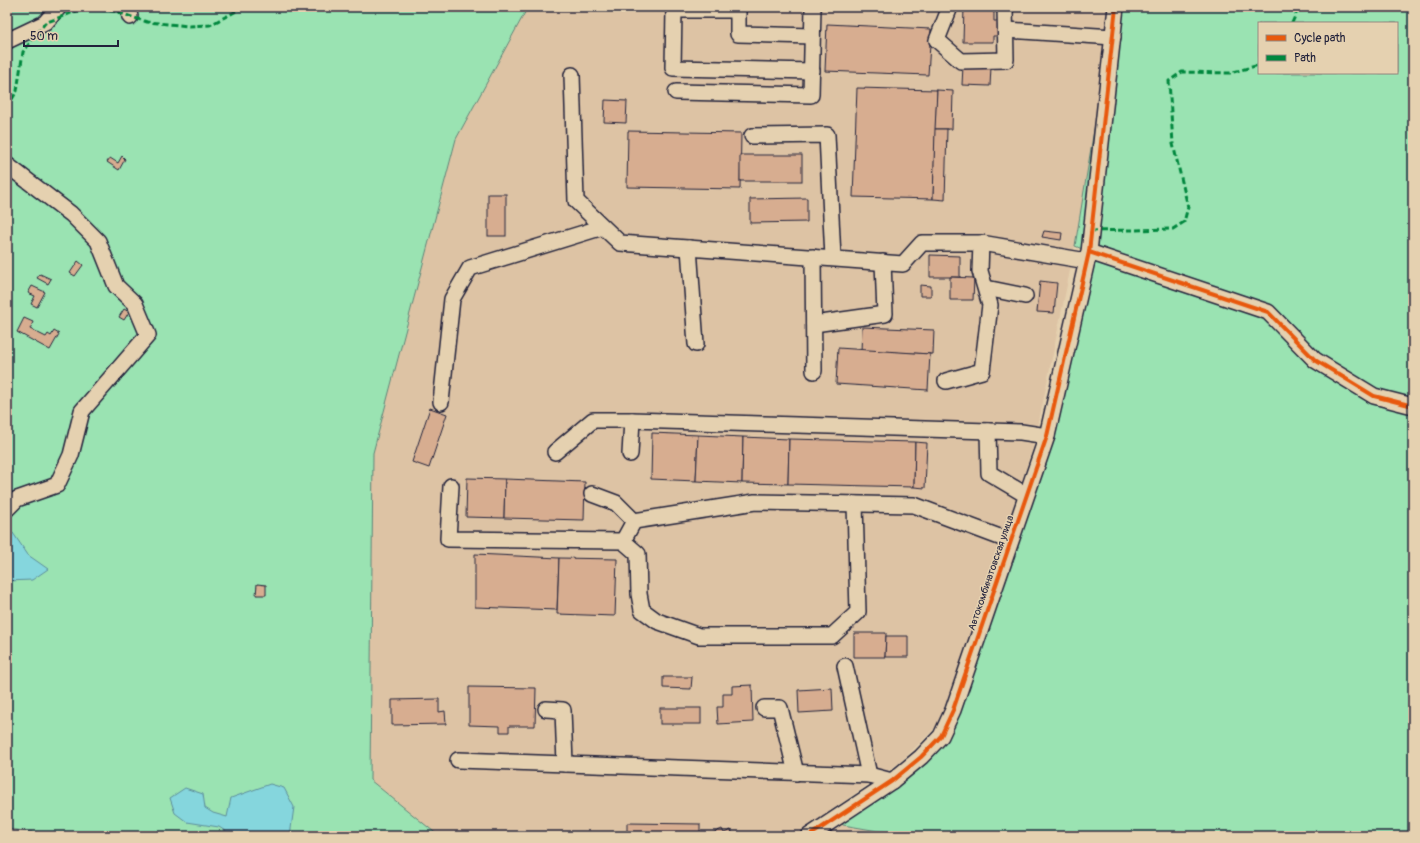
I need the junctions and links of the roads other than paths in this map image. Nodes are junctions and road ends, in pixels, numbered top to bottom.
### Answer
1 (59, 7) edge
2 (813, 7) edge
3 (950, 7) edge
4 (1005, 7) edge
5 (1116, 7) edge
6 (683, 8) edge
7 (738, 8) edge
8 (1006, 30) junction
9 (812, 36) junction
10 (1113, 37) junction
11 (7, 41) edge
12 (812, 71) junction
13 (572, 75) dead end
14 (676, 92) dead end
15 (752, 136) dead end
16 (7, 165) edge
17 (604, 227) junction
18 (982, 243) junction
19 (689, 248) junction
20 (1088, 256) junction
21 (813, 257) junction
22 (832, 258) junction
23 (883, 262) junction
24 (986, 288) junction
25 (1025, 296) dead end
26 (814, 324) junction
27 (696, 344) dead end
28 (814, 371) dead end
29 (946, 381) dead end
30 (440, 402) dead end
31 (1413, 406) edge
32 (632, 420) junction
33 (988, 431) junction
34 (1047, 436) junction
35 (555, 452) dead end
36 (630, 454) dead end
37 (451, 486) dead end
38 (592, 494) dead end
39 (1026, 495) junction
40 (855, 504) junction
41 (7, 509) edge
42 (634, 521) junction
43 (1010, 540) junction
44 (623, 541) junction
45 (845, 666) dead end
46 (764, 708) dead end
47 (546, 709) dead end
48 (458, 760) dead end
49 (565, 764) junction
50 (796, 773) junction
51 (869, 775) junction
52 (892, 781) junction
53 (809, 836) edge

1 - 11 street
2 - 9 street
3 - 8 street
4 - 8 street
5 - 10 street, Автокомбинатовская улица
6 - 7 street
6 - 12 street
7 - 9 street
8 - 10 street
9 - 12 street
10 - 20 street, Автокомбинатовская улица
12 - 14 street
13 - 17 street
15 - 22 street
16 - 41 street
17 - 19 street
17 - 30 street
18 - 20 street
18 - 23 street
18 - 24 street
19 - 21 street
19 - 27 street
20 - 31 street
20 - 34 street, Автокомбинатовская улица
21 - 22 street
21 - 26 street
22 - 23 street
23 - 26 street
24 - 25 street
24 - 29 street
26 - 28 street
32 - 33 street
32 - 35 street
32 - 36 street
33 - 34 street
33 - 39 street
34 - 39 street, Автокомбинатовская улица
37 - 44 street
38 - 42 street
39 - 43 street, Автокомбинатовская улица
40 - 42 street
40 - 43 street
40 - 44 street
42 - 44 street
43 - 52 street, Автокомбинатовская улица
45 - 51 street
46 - 50 street
47 - 49 street
48 - 49 street
49 - 50 street
50 - 51 street
51 - 52 street
52 - 53 street, Автокомбинатовская улица

